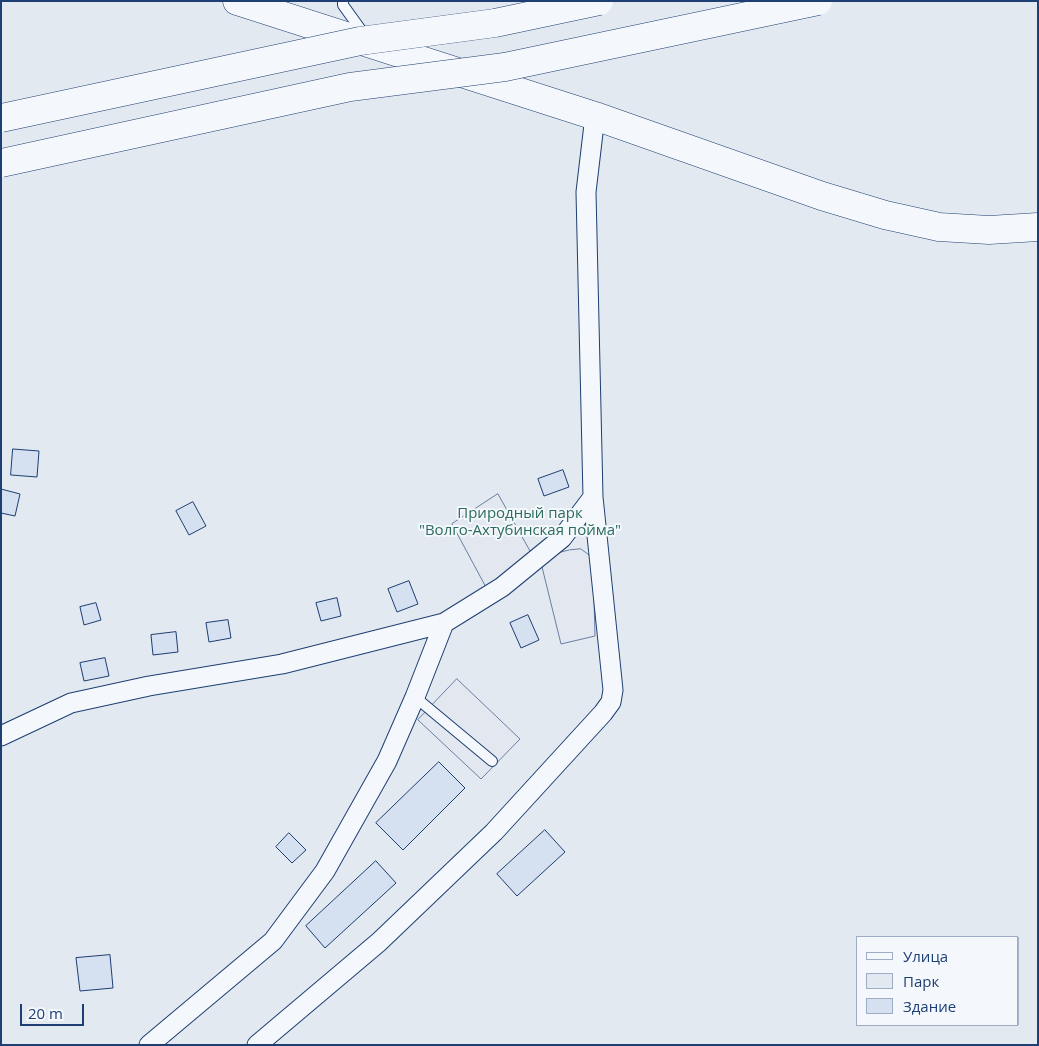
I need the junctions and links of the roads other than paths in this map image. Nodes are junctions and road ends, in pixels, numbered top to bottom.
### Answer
1 (237, 1) edge
2 (343, 1) edge
3 (599, 1) edge
4 (818, 1) edge
5 (392, 52) junction
6 (595, 116) junction
7 (1, 118) edge
8 (1, 163) edge
9 (1037, 227) edge
10 (592, 497) junction
11 (444, 623) junction
12 (415, 697) junction
13 (1, 736) edge
14 (492, 761) dead end
15 (148, 1045) edge
16 (257, 1045) edge

1 - 5 main road
2 - 5 lane
3 - 7 main road, bridge
4 - 8 main road, bridge
5 - 6 main road
6 - 9 main road
6 - 10 street
10 - 11 street
10 - 16 street
11 - 12 street
11 - 13 street
12 - 14 lane
12 - 15 street

